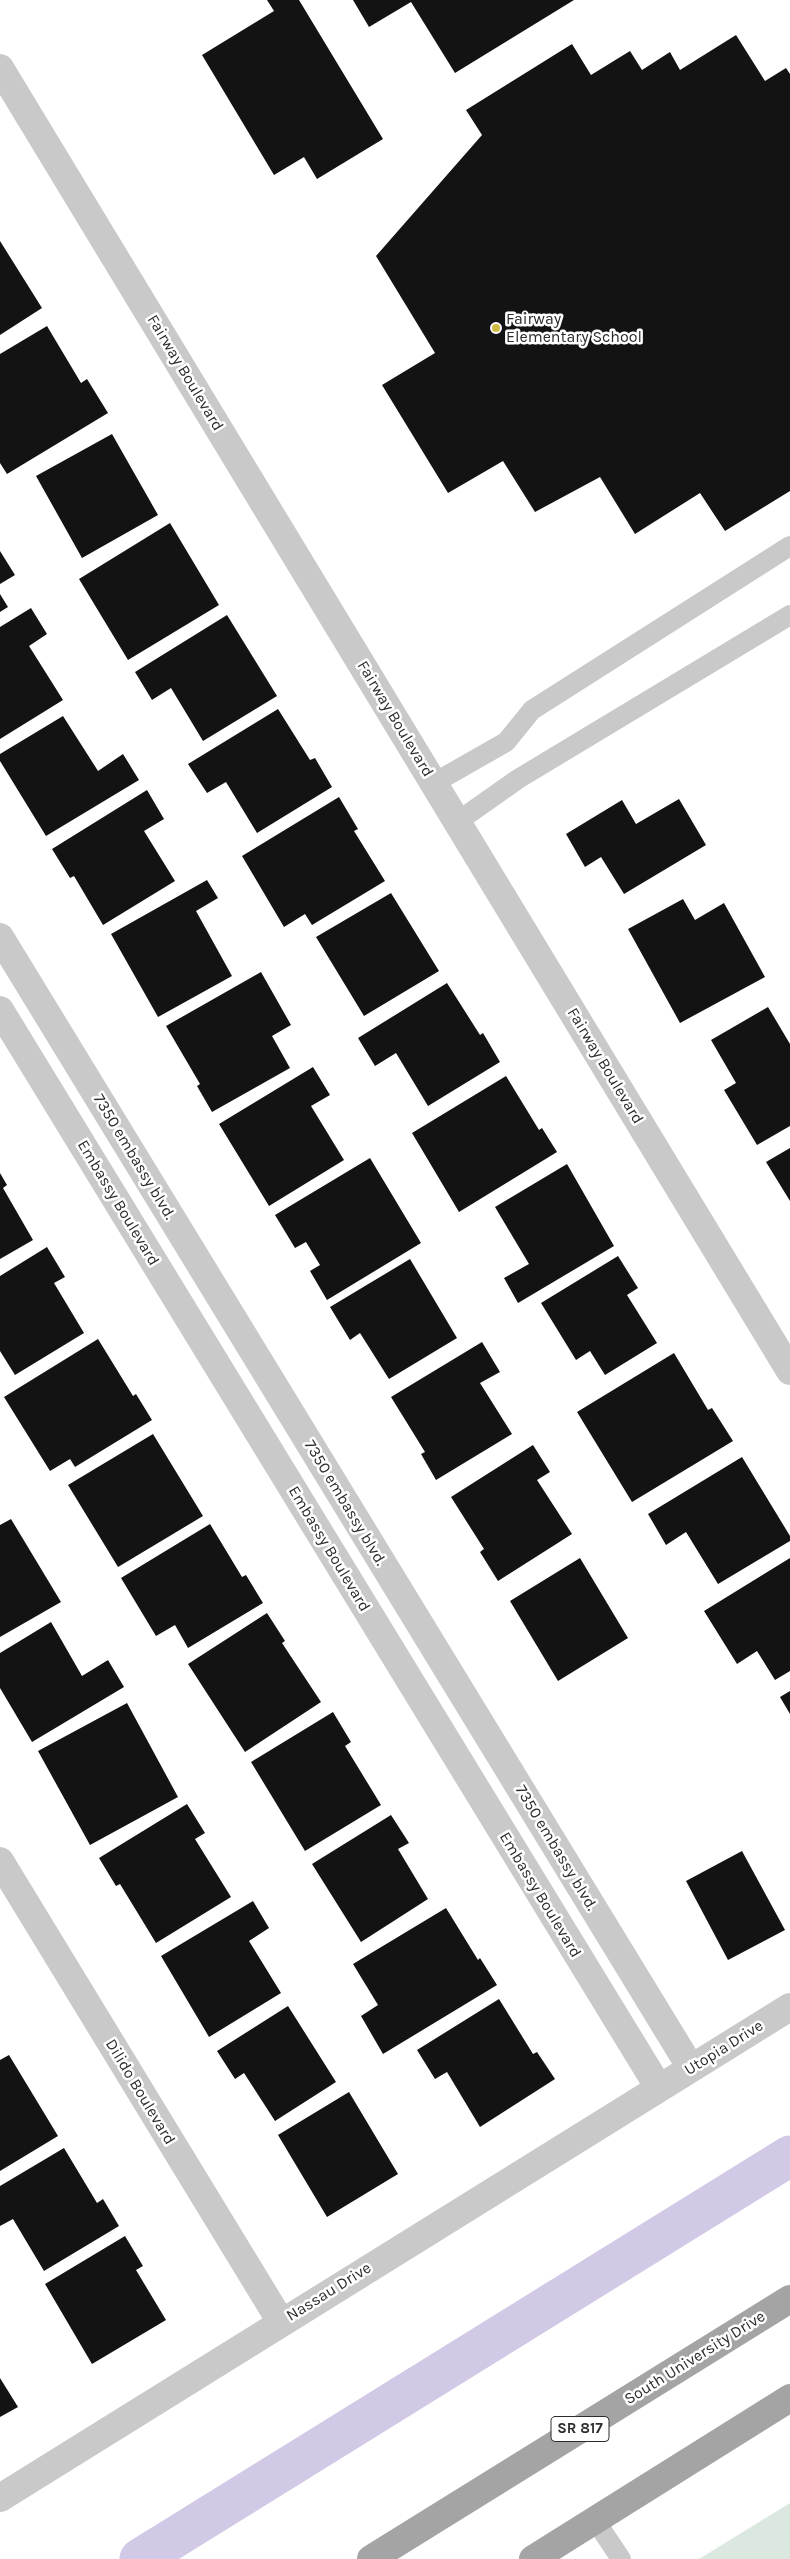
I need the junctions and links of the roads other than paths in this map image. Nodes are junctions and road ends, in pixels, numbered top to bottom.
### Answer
1 (0, 68) edge
2 (790, 546) edge
3 (790, 615) edge
4 (434, 784) junction
5 (457, 822) junction
6 (0, 937) edge
7 (0, 1010) edge
8 (790, 1371) edge
9 (0, 1861) edge
10 (790, 2007) edge
11 (691, 2068) junction
12 (659, 2088) junction
13 (790, 2299) edge
14 (281, 2322) junction
15 (790, 2398) edge
16 (0, 2498) edge
17 (594, 2520) junction
18 (371, 2559) edge
19 (532, 2559) edge
20 (621, 2559) edge

1 - 4 street, Fairway Boulevard
2 - 4 lane
3 - 5 lane
4 - 5 street, Fairway Boulevard
5 - 8 street, Fairway Boulevard
6 - 11 street, 7350 embassy blvd.
7 - 12 street, Embassy Boulevard
9 - 14 street, Dilido Boulevard
10 - 11 street, Utopia Drive
11 - 12 street, Utopia Drive
12 - 14 street, Nassau Drive
13 - 18 main road, South University Drive / SR 817
14 - 16 street, Nassau Drive
15 - 17 main road
17 - 19 main road
17 - 20 lane

